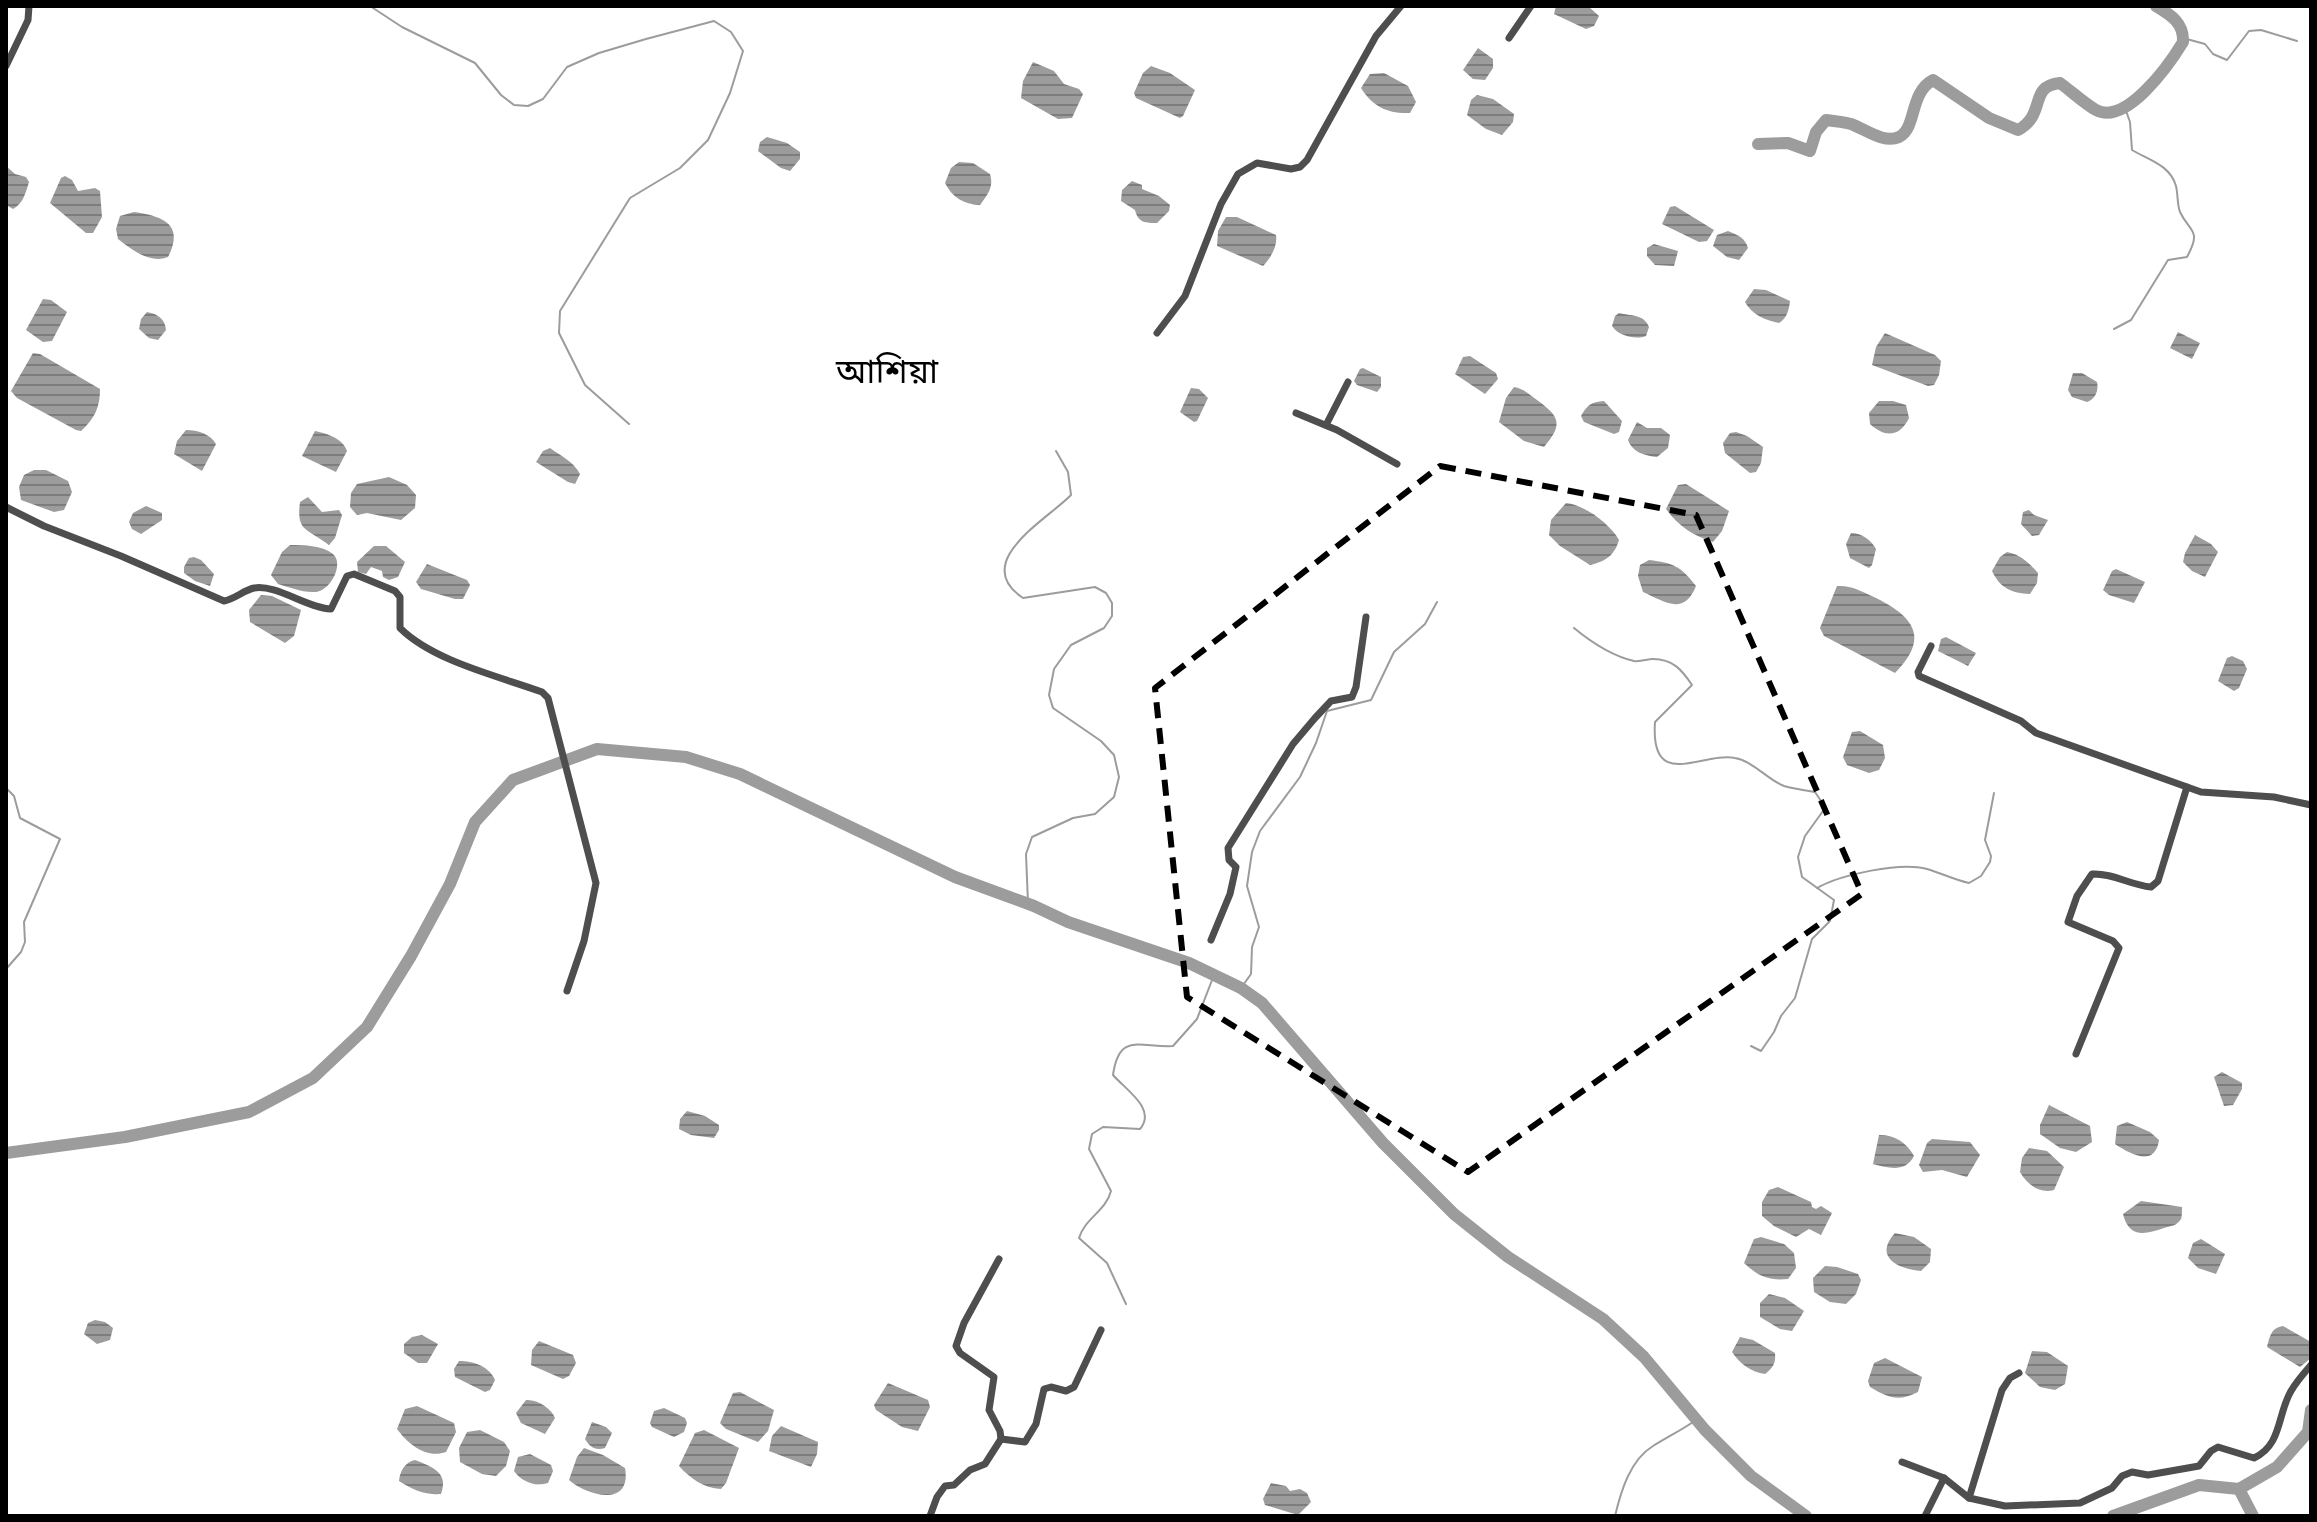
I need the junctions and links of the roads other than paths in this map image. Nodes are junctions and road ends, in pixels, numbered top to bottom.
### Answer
1 (29, 6) edge
2 (1401, 6) edge
3 (1531, 6) edge
4 (1509, 38) dead end
5 (6, 66) edge
6 (1157, 333) dead end
7 (1348, 382) dead end
8 (1296, 413) dead end
9 (1326, 425) junction
10 (1397, 464) dead end
11 (6, 507) edge
12 (1366, 617) dead end
13 (1931, 646) dead end
14 (2187, 787) junction
15 (2311, 805) edge
16 (1211, 940) dead end
17 (567, 991) dead end
18 (2076, 1054) dead end
19 (999, 1259) dead end
20 (1101, 1330) dead end
21 (2311, 1365) edge
22 (2019, 1373) dead end
23 (1001, 1439) junction
24 (1902, 1462) dead end
25 (1944, 1478) junction
26 (1969, 1498) junction
27 (930, 1516) edge
28 (1925, 1516) edge

1 - 5 street
2 - 6 street
3 - 4 street
7 - 9 street
8 - 9 street
9 - 10 street
11 - 17 street
12 - 16 street
13 - 14 street
14 - 15 street
14 - 18 street
19 - 23 street
20 - 23 street
21 - 26 street
22 - 26 street
23 - 27 street
24 - 25 street
25 - 26 street
25 - 28 street

